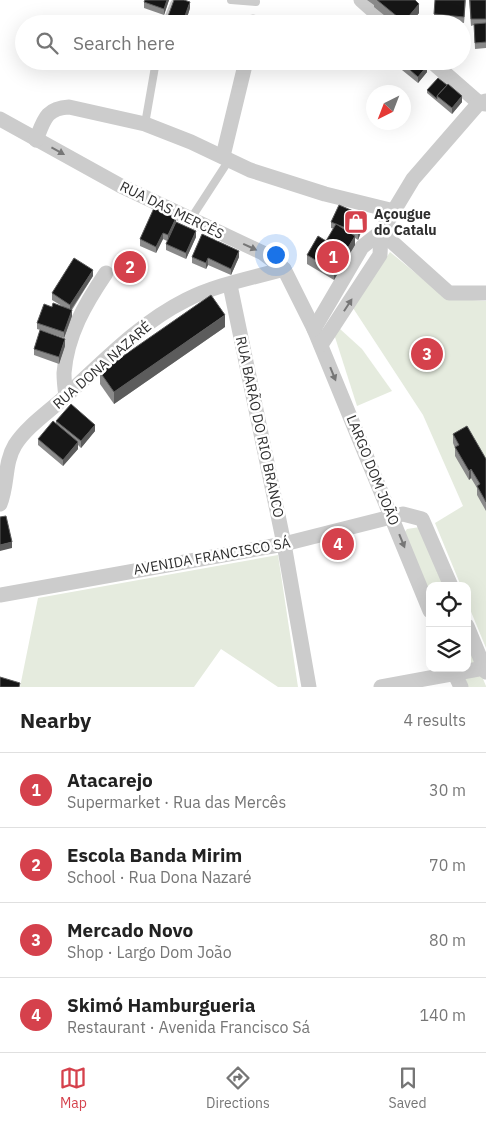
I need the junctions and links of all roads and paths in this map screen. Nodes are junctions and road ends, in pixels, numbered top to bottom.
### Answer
1 (177, 0) edge
2 (231, 0) edge
3 (361, 0) edge
4 (256, 2) dead end
5 (170, 15) edge
6 (378, 15) edge
7 (154, 70) edge
8 (244, 70) edge
9 (442, 70) edge
10 (484, 103) edge
11 (0, 119) edge
12 (145, 124) junction
13 (36, 140) junction
14 (226, 158) junction
15 (394, 211) junction
16 (190, 220) junction
17 (381, 232) junction
18 (284, 268) junction
19 (106, 273) dead end
20 (230, 285) junction
21 (486, 294) edge
22 (314, 329) junction
23 (321, 345) junction
24 (66, 396) junction
25 (0, 504) edge
26 (392, 516) junction
27 (422, 519) joint
28 (284, 544) junction
29 (448, 582) edge
30 (0, 595) edge
31 (426, 601) edge
32 (467, 627) edge
33 (485, 670) edge
34 (456, 677) edge
35 (309, 687) edge
36 (382, 687) edge

1 - 5 lane
2 - 4 lane
3 - 6 street
7 - 12 lane
8 - 14 street
9 - 10 street
10 - 15 street
11 - 13 street, RUA DAS MERCÊS
12 - 13 street
12 - 14 street
13 -> 16 street, RUA DAS MERCÊS
14 - 15 street
14 - 16 lane
15 - 17 street
16 -> 18 street, RUA DAS MERCÊS
17 - 21 street
17 - 22 street
23 -> 17 street
18 - 20 street, RUA DONA NAZARÉ
18 - 22 street
19 - 24 street
20 - 24 street, RUA DONA NAZARÉ
20 - 28 street, RUA BARÃO DO RIO BRANCO
22 - 23 street, LARGO DOM JOÃO
23 -> 26 street, LARGO DOM JOÃO
24 - 25 street, RUA DONA NAZARÉ
26 - 27 street, AVENIDA FRANCISCO SÁ
26 - 28 street, AVENIDA FRANCISCO SÁ
26 -> 31 street, LARGO DOM JOÃO
27 - 29 street, LARGO DOM JOÃO
28 - 30 street, AVENIDA FRANCISCO SÁ
28 - 35 street, RUA BARÃO DO RIO BRANCO
32 - 33 street
33 - 34 street
34 - 36 street

